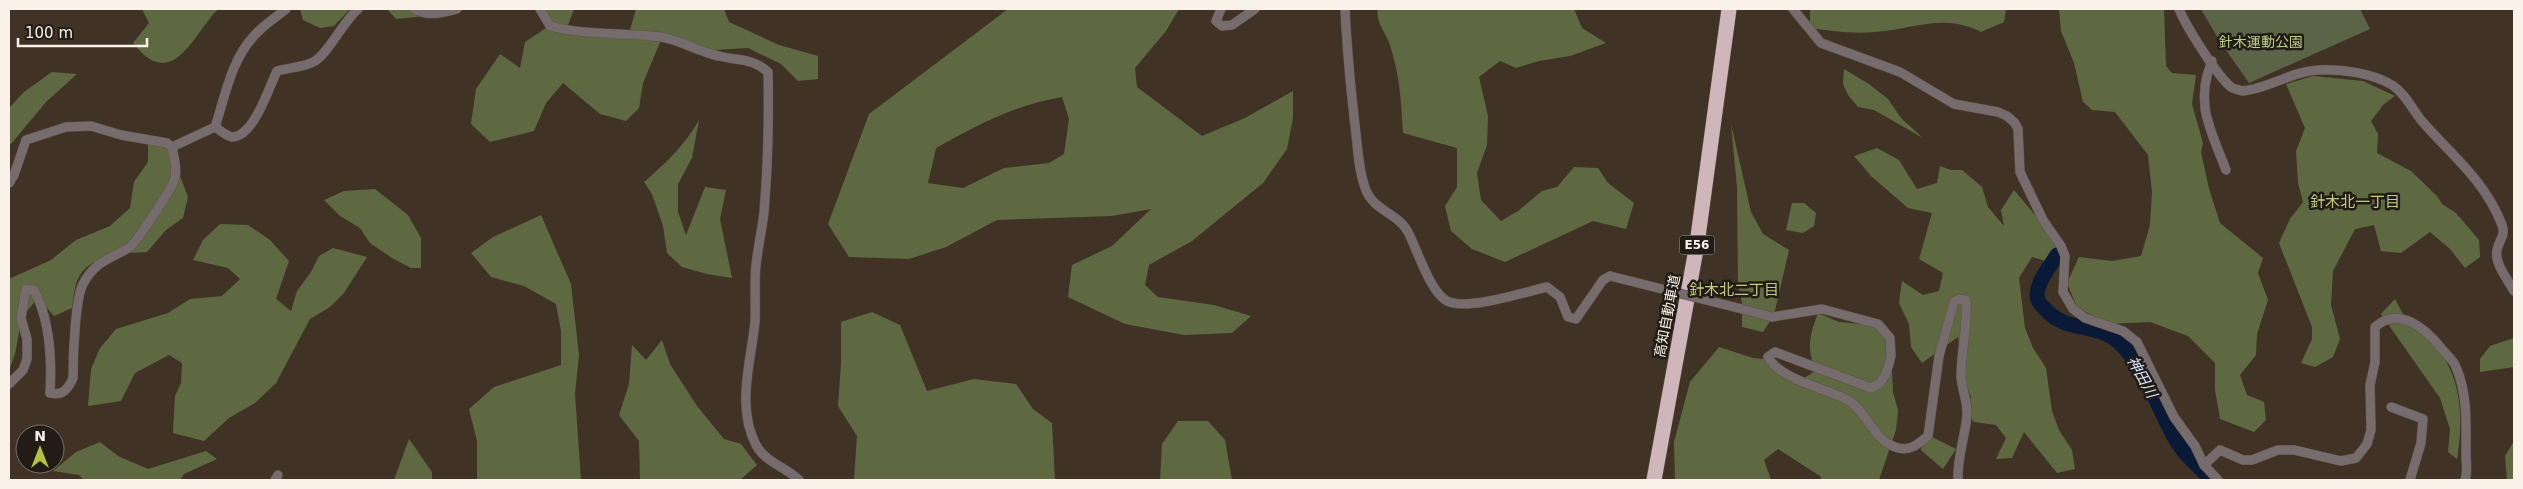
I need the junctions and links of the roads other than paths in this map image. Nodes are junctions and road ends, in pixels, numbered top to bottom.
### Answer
1 (286, 9) edge
2 (358, 9) edge
3 (414, 9) edge
4 (457, 9) edge
5 (540, 9) edge
6 (1221, 9) edge
7 (1255, 9) edge
8 (1345, 9) edge
9 (1729, 9) edge
10 (1793, 9) edge
11 (2179, 9) edge
12 (2212, 61) junction
13 (215, 127) junction
14 (172, 147) junction
15 (2226, 170) dead end
16 (9, 183) edge
17 (2514, 291) edge
18 (9, 384) edge
19 (2391, 407) dead end
20 (2204, 465) junction
21 (800, 480) edge
22 (1654, 480) edge
23 (1958, 480) edge
24 (2218, 480) edge
25 (2410, 480) edge
26 (2465, 480) edge

1 - 13 street
2 - 13 street
3 - 4 street
5 - 21 street
6 - 7 street
8 - 23 street, bridge
9 - 22 highway, 高知自動車道 / E56
10 - 20 street
11 - 12 street
12 - 15 street
12 - 17 street
13 - 14 street
14 - 16 street
14 - 18 street
19 - 25 street
20 - 24 street
20 - 26 street

